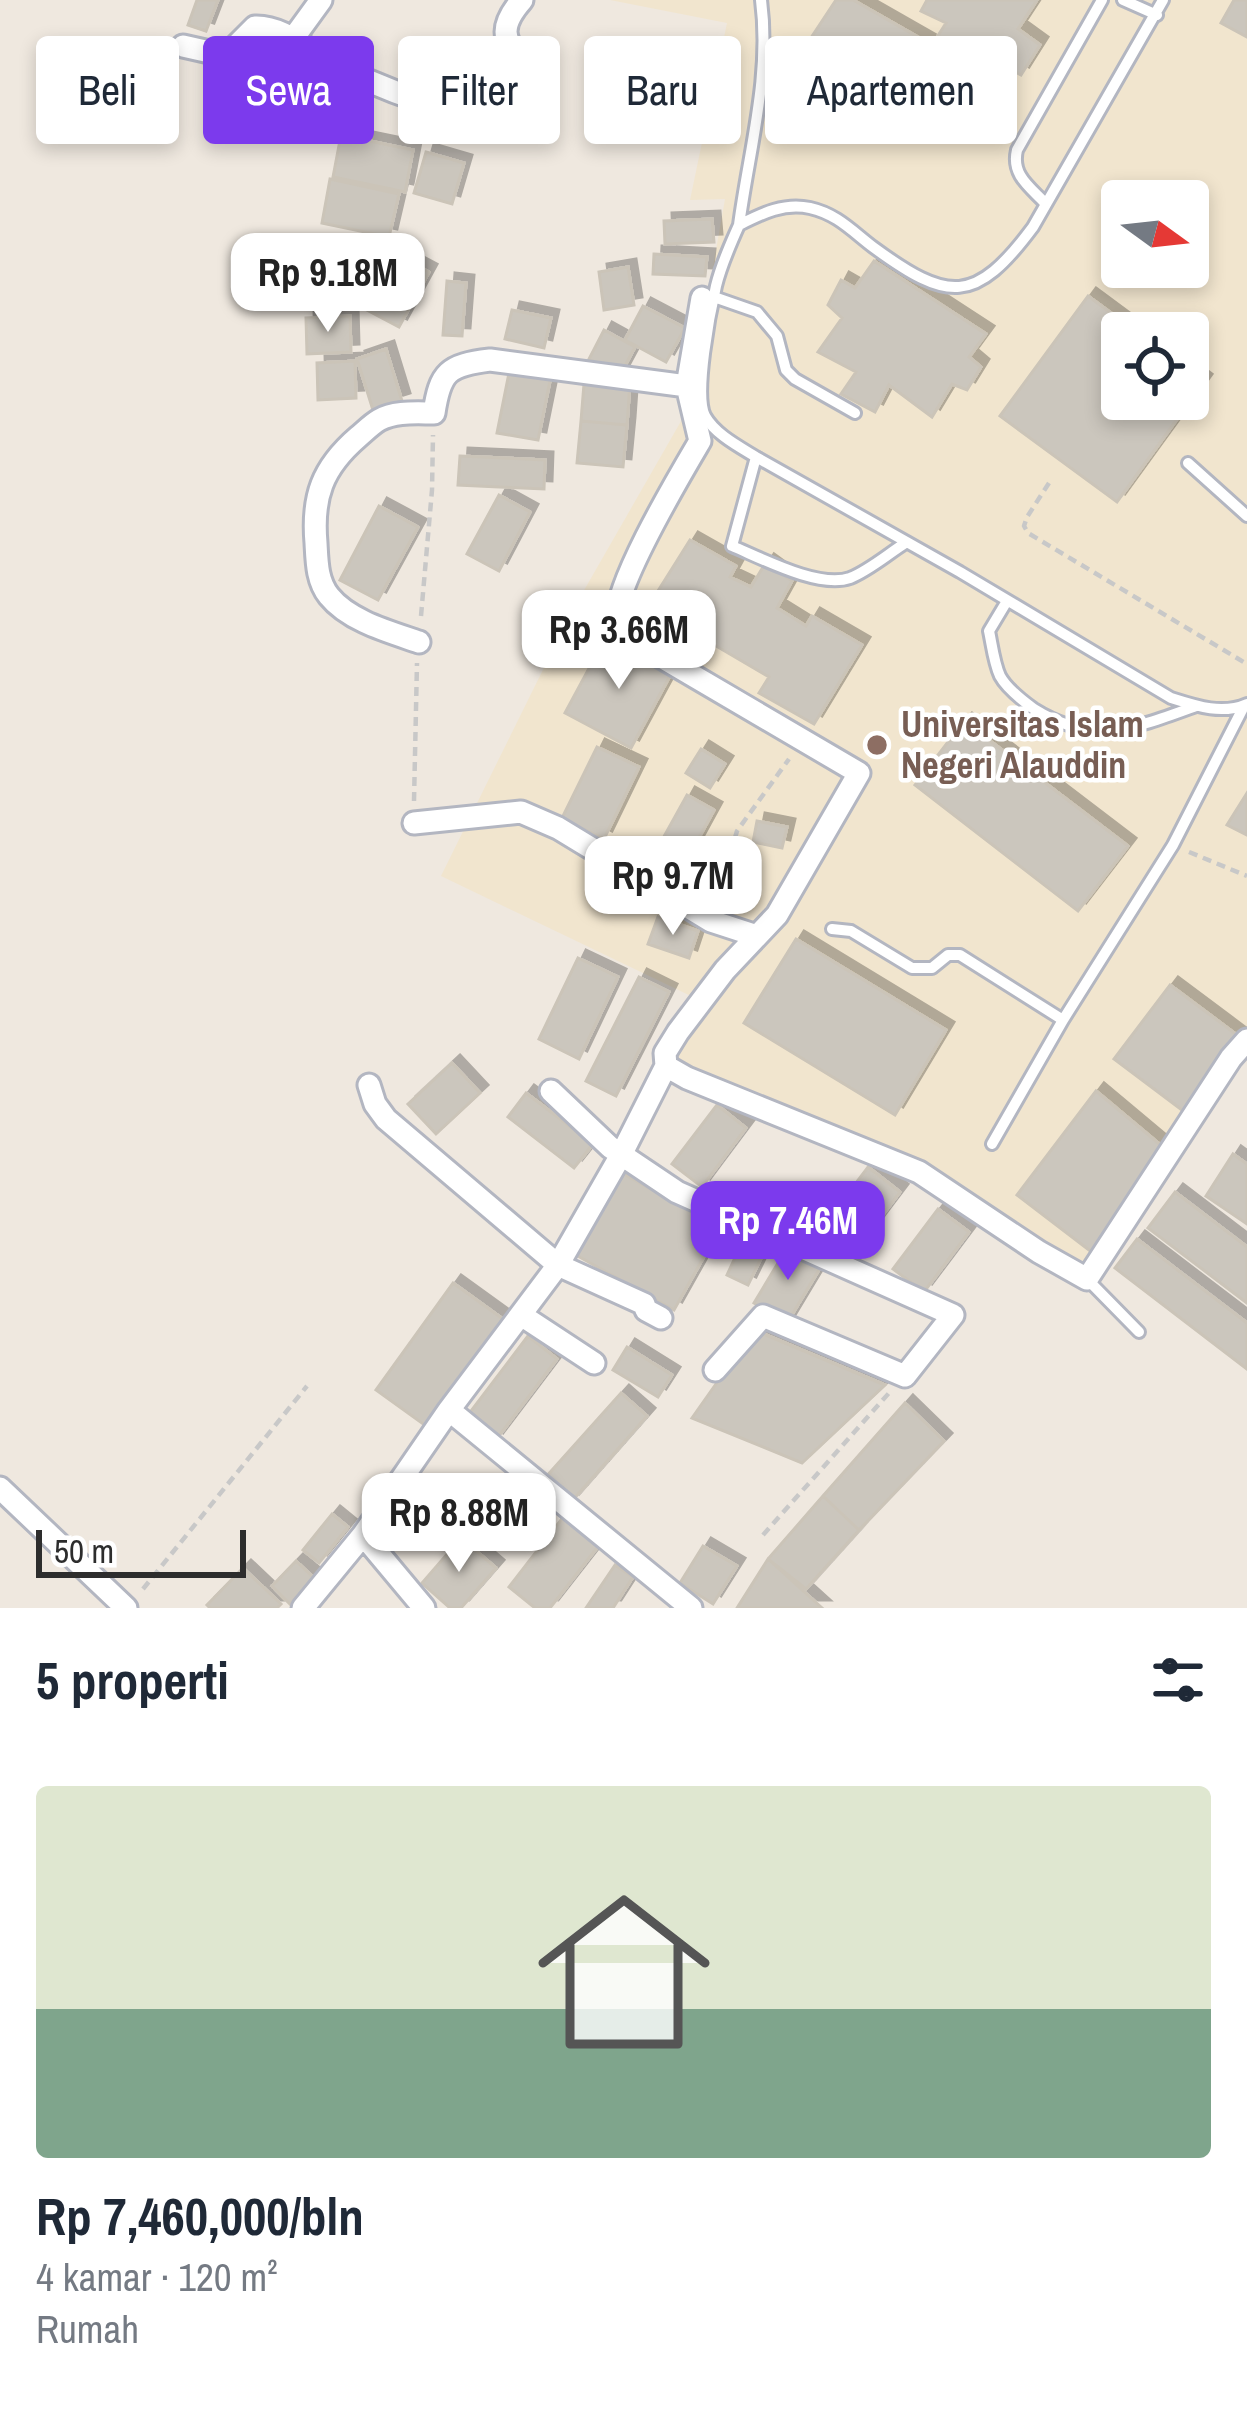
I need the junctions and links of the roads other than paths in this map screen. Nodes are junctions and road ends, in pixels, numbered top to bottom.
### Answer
1 (321, 0) edge
2 (522, 0) edge
3 (761, 0) edge
4 (1102, 0) edge
5 (1124, 0) edge
6 (1163, 0) edge
7 (1156, 15) junction
8 (246, 36) edge
9 (286, 36) edge
10 (295, 36) edge
11 (183, 46) dead end
12 (203, 51) edge
13 (374, 85) edge
14 (1045, 203) junction
15 (739, 225) junction
16 (708, 297) junction
17 (687, 386) junction
18 (855, 413) dead end
19 (755, 457) junction
20 (1187, 463) dead end
21 (1247, 516) edge
22 (907, 542) junction
23 (1007, 601) junction
24 (418, 642) dead end
25 (1196, 706) junction
26 (1245, 706) edge
27 (414, 823) dead end
28 (832, 929) dead end
29 (757, 936) junction
30 (1063, 1020) junction
31 (1247, 1040) edge
32 (666, 1066) junction
33 (369, 1085) dead end
34 (551, 1091) dead end
35 (992, 1144) dead end
36 (621, 1155) junction
37 (558, 1265) junction
38 (1087, 1280) junction
39 (521, 1315) junction
40 (661, 1318) dead end
41 (1139, 1332) dead end
42 (594, 1363) dead end
43 (715, 1370) dead end
44 (449, 1410) junction
45 (0, 1488) edge
46 (363, 1535) junction
47 (132, 1602) edge
48 (303, 1608) edge
49 (424, 1608) edge
50 (691, 1608) edge

1 - 10 street
2 - 13 street
3 - 15 lane
4 - 14 lane
5 - 7 lane
6 - 7 lane
7 - 14 lane
8 - 9 street
11 - 12 street
14 - 15 lane
15 - 16 lane
16 - 17 street
16 - 18 lane
16 - 19 lane
17 - 24 street
17 - 29 street
19 - 22 lane
19 - 22 lane
20 - 21 lane
22 - 23 lane
23 - 25 lane
23 - 25 lane
25 - 26 lane
26 - 30 lane
27 - 29 street
28 - 30 lane
29 - 32 street
30 - 35 lane
31 - 38 street
32 - 36 street
32 - 38 street
33 - 37 street
34 - 36 street
36 - 37 street
36 - 43 street
37 - 39 street
37 - 40 street
38 - 41 lane
39 - 42 street
39 - 44 street
44 - 46 street
44 - 50 street
45 - 47 street
46 - 48 street
46 - 49 street

